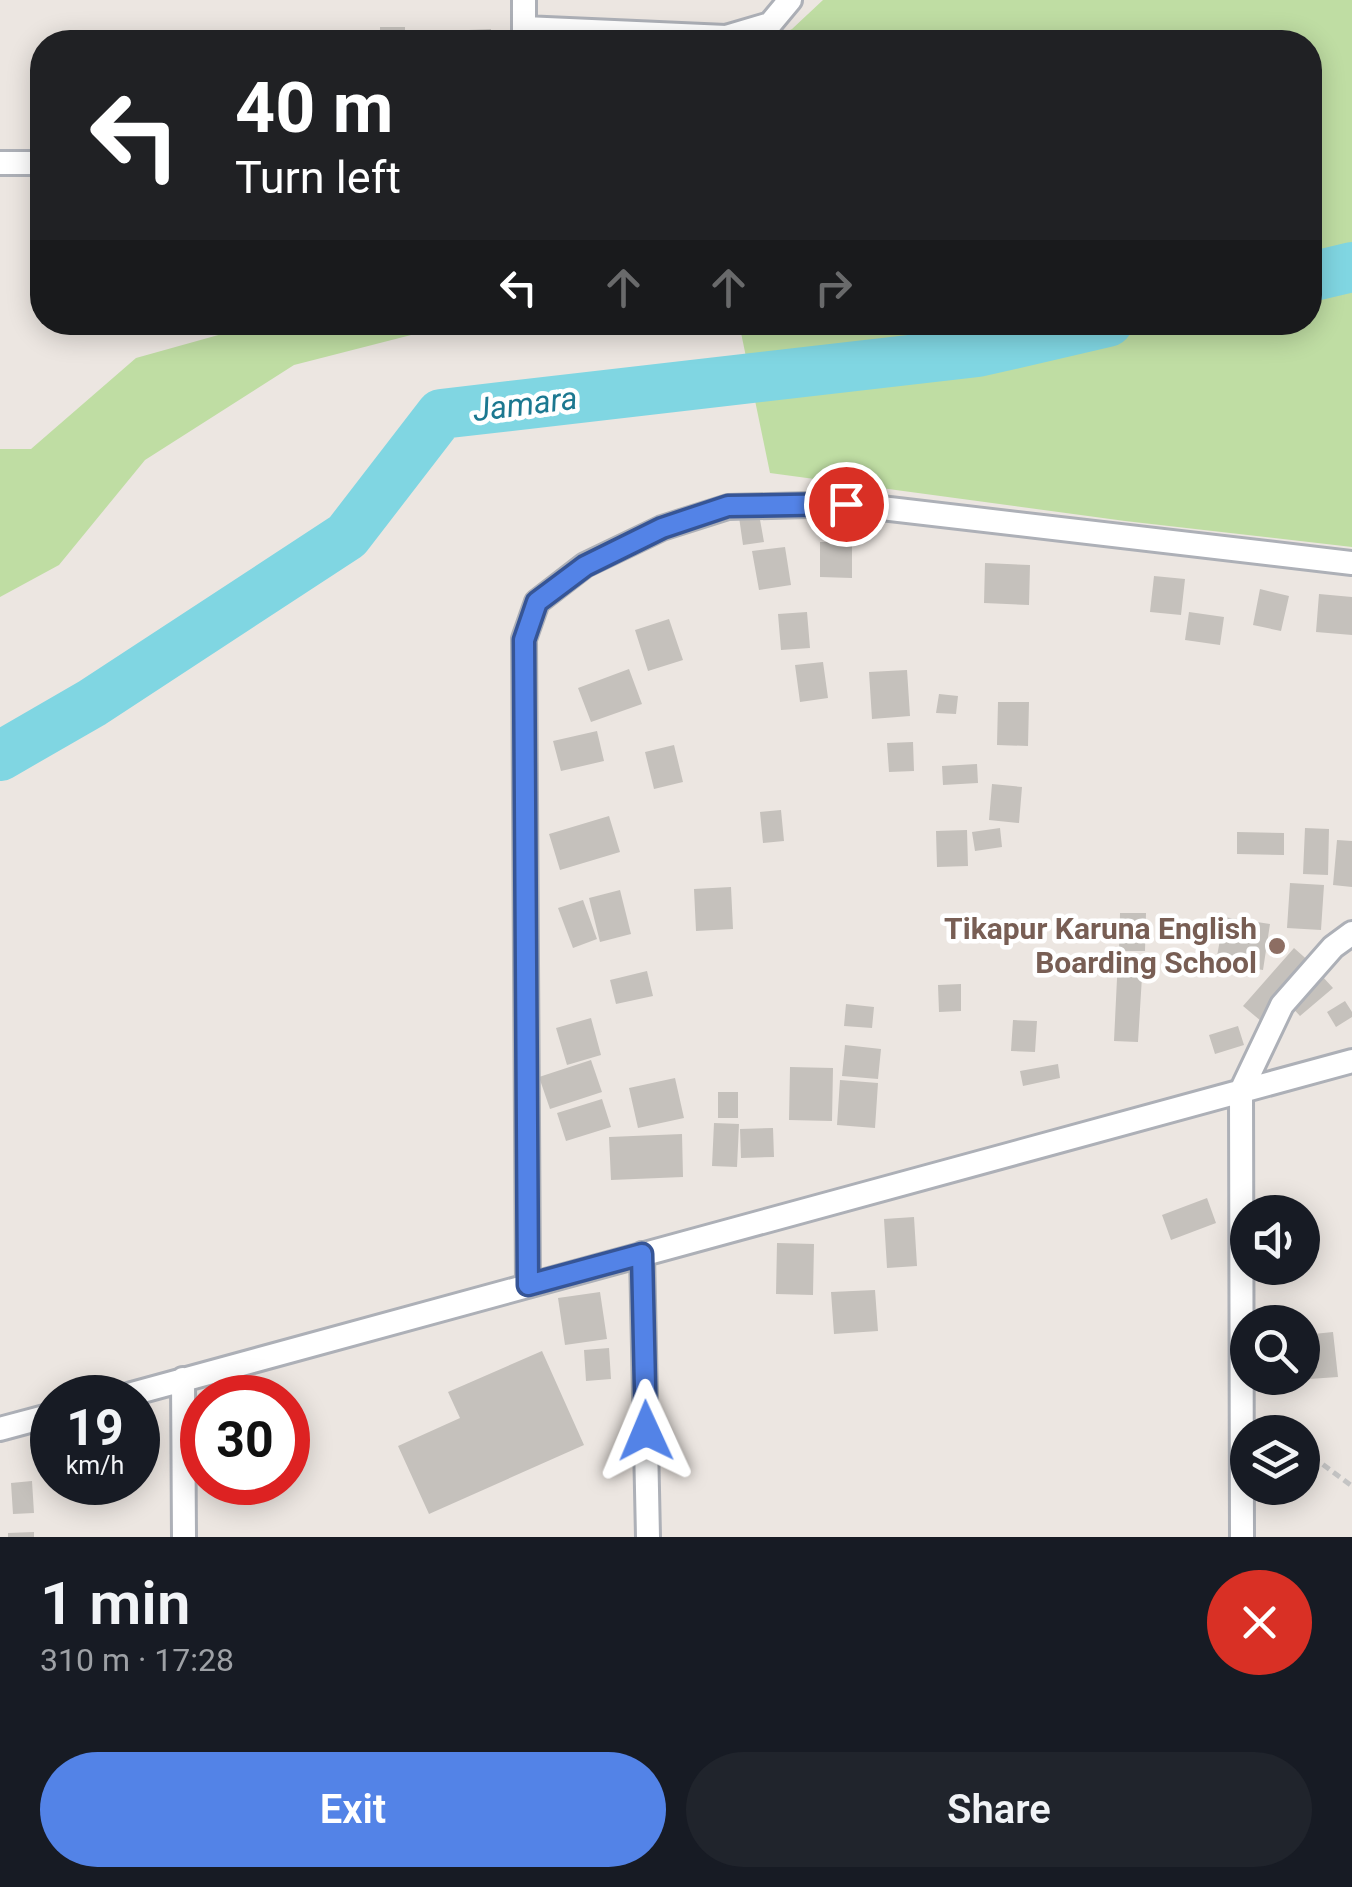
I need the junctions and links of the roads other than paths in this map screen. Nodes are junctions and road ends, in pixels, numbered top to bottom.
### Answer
1 (524, 0) edge
2 (790, 0) edge
3 (524, 30) edge
4 (750, 30) edge
5 (0, 163) edge
6 (30, 163) edge
7 (1352, 564) edge
8 (1352, 933) edge
9 (1352, 1061) edge
10 (1241, 1091) junction
11 (642, 1254) junction
12 (528, 1285) junction
13 (198, 1375) edge
14 (30, 1421) edge
15 (0, 1429) edge
16 (184, 1505) edge
17 (184, 1537) edge
18 (648, 1537) edge
19 (1242, 1537) edge

1 - 3 street
2 - 4 street
5 - 6 street
7 - 12 street
8 - 10 street
9 - 10 street
10 - 11 street
10 - 19 street
11 - 12 street
11 - 18 street
12 - 13 street
14 - 15 street
16 - 17 street

